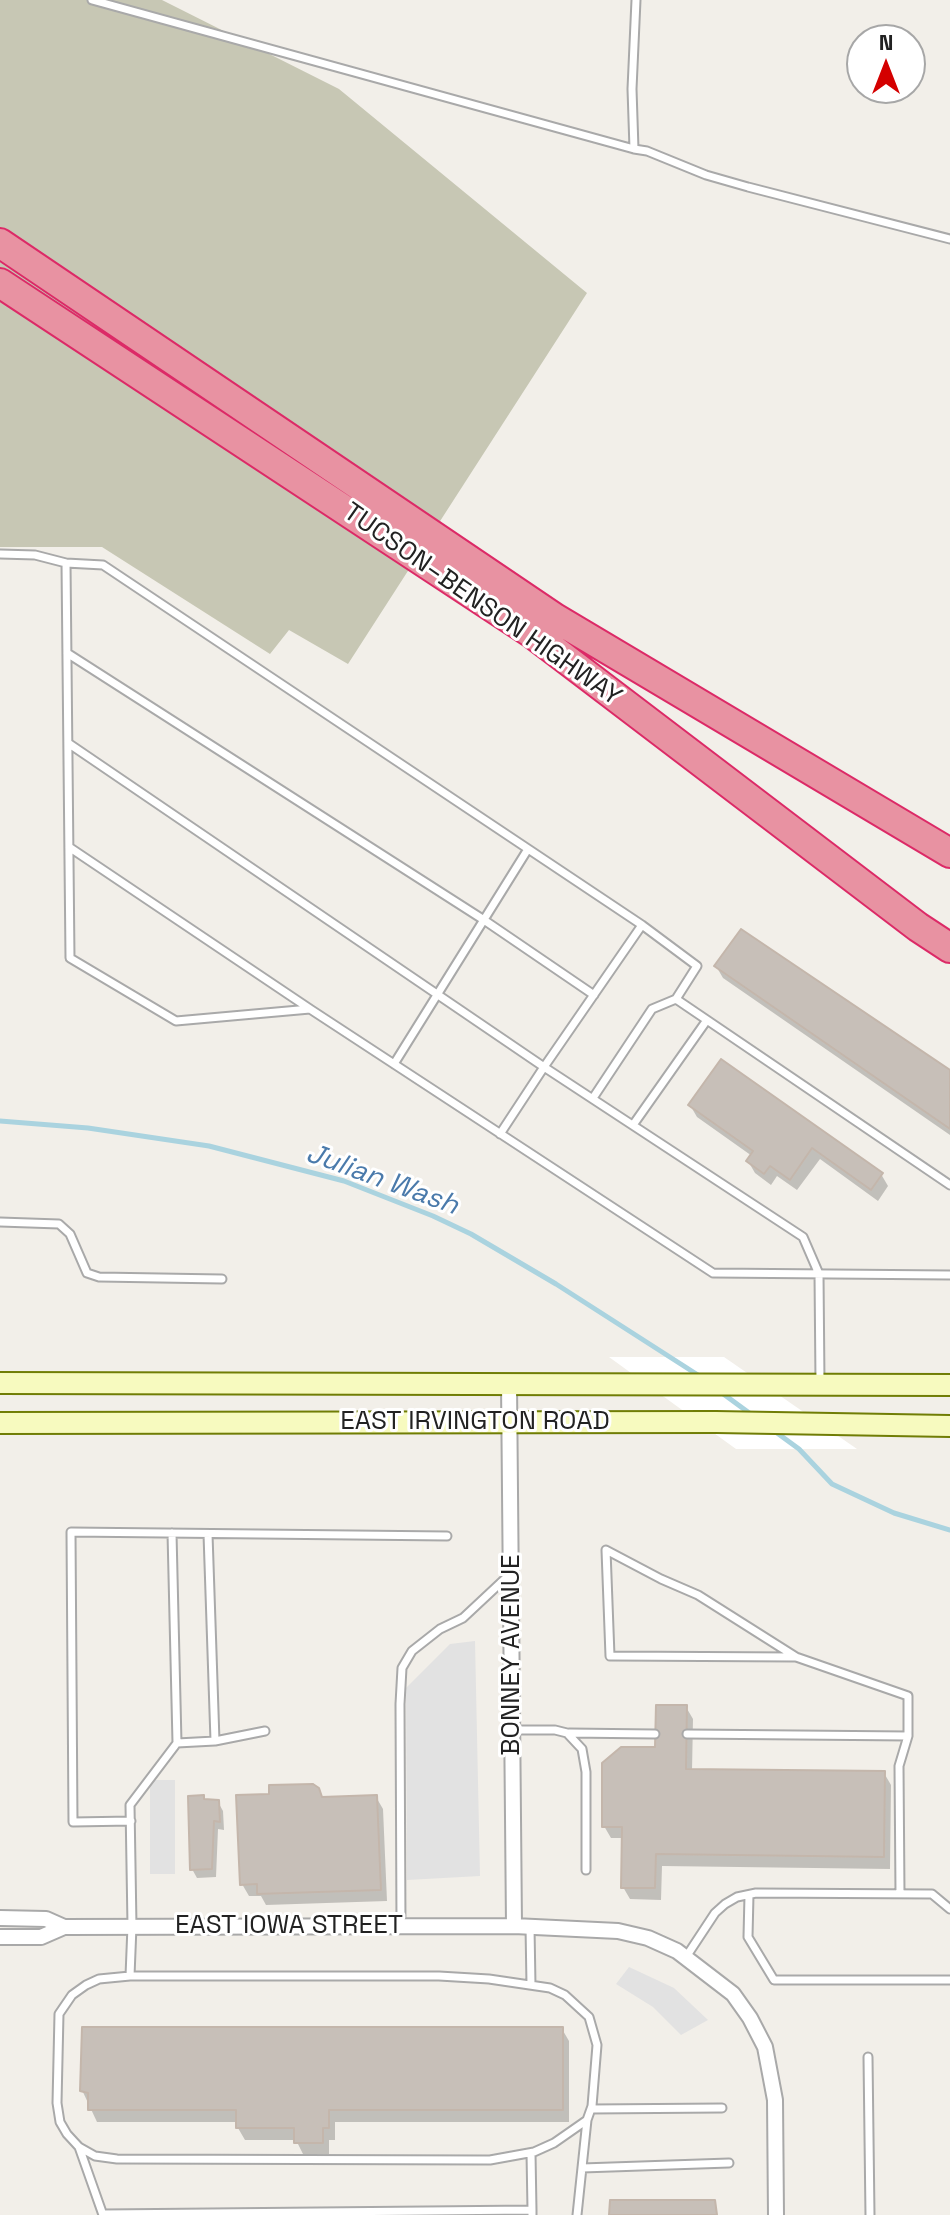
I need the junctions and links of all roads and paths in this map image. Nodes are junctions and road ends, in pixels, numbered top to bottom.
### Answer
1 (92, 0) edge
2 (636, 0) edge
3 (634, 149) junction
4 (950, 239) edge
5 (3, 245) edge
6 (10, 289) edge
7 (0, 554) edge
8 (66, 563) junction
9 (67, 653) junction
10 (68, 743) junction
11 (69, 847) junction
12 (528, 849) junction
13 (950, 853) edge
14 (484, 920) junction
15 (642, 925) junction
16 (950, 948) edge
17 (438, 994) junction
18 (594, 995) junction
19 (676, 999) junction
20 (310, 1009) junction
21 (707, 1020) junction
22 (394, 1064) junction
23 (544, 1067) junction
24 (593, 1098) junction
25 (633, 1125) junction
26 (500, 1134) junction
27 (950, 1185) edge
28 (0, 1222) edge
29 (819, 1274) junction
30 (950, 1275) edge
31 (222, 1279) dead end
32 (0, 1383) edge
33 (509, 1383) junction
34 (820, 1384) junction
35 (950, 1385) edge
36 (510, 1422) junction
37 (0, 1423) edge
38 (950, 1426) edge
39 (172, 1533) junction
40 (208, 1534) junction
41 (447, 1536) dead end
42 (511, 1574) junction
43 (796, 1657) junction
44 (512, 1730) junction
45 (265, 1731) dead end
46 (567, 1733) junction
47 (655, 1734) dead end
48 (687, 1734) dead end
49 (908, 1736) junction
50 (215, 1741) junction
51 (177, 1743) junction
52 (131, 1821) junction
53 (586, 1870) dead end
54 (900, 1894) junction
55 (749, 1895) junction
56 (950, 1909) edge
57 (0, 1918) edge
58 (132, 1926) junction
59 (401, 1926) junction
60 (514, 1926) junction
61 (64, 1927) junction
62 (530, 1927) junction
63 (0, 1937) edge
64 (686, 1957) junction
65 (130, 1976) junction
66 (950, 1980) edge
67 (531, 1985) junction
68 (868, 2057) dead end
69 (722, 2108) dead end
70 (591, 2109) junction
71 (587, 2120) junction
72 (79, 2147) junction
73 (531, 2153) junction
74 (729, 2163) dead end
75 (582, 2168) junction
76 (532, 2213) edge
77 (103, 2214) edge
78 (577, 2215) edge
79 (776, 2215) edge
80 (870, 2215) edge

1 - 3 lane
2 - 3 lane
3 - 4 lane
5 - 13 highway, TUCSON–BENSON HIGHWAY
6 - 16 highway, TUCSON–BENSON HIGHWAY
7 - 8 lane
8 - 9 lane
8 - 12 lane
9 - 10 lane
9 - 14 lane
10 - 11 lane
10 - 17 lane
11 - 20 lane
11 - 20 lane
12 - 14 lane
12 - 15 lane
14 - 17 lane
14 - 18 lane
15 - 18 lane
15 - 19 lane
17 - 22 lane
17 - 23 lane
18 - 23 lane
19 - 21 lane
19 - 24 lane
20 - 22 lane
21 - 25 lane
21 - 27 lane
22 - 26 lane
23 - 24 lane
23 - 26 lane
24 - 25 lane
25 - 29 lane
26 - 29 lane
28 - 31 lane
29 - 30 lane
29 - 34 lane
32 - 33 main road, EAST IRVINGTON ROAD
33 - 34 main road, EAST IRVINGTON ROAD
33 - 36 street, BONNEY AVENUE
34 - 35 main road, EAST IRVINGTON ROAD
36 - 37 main road, EAST IRVINGTON ROAD
36 - 38 main road, EAST IRVINGTON ROAD
36 - 42 street, BONNEY AVENUE
39 - 40 lane
39 - 51 lane
39 - 52 lane
40 - 41 lane
40 - 50 lane
42 - 44 street, BONNEY AVENUE
42 - 59 lane
43 - 43 lane
43 - 49 lane
44 - 46 lane
44 - 60 street, BONNEY AVENUE
45 - 50 lane
46 - 47 lane
46 - 53 lane
48 - 49 lane
49 - 54 lane
50 - 51 lane
51 - 52 lane
52 - 58 lane
54 - 55 lane
54 - 56 lane
55 - 64 lane
55 - 66 lane
57 - 61 street, EAST IOWA STREET
58 - 59 street, EAST IOWA STREET
58 - 61 street, EAST IOWA STREET
58 - 65 lane
59 - 60 street, EAST IOWA STREET
60 - 62 street, EAST IOWA STREET
61 - 63 street, EAST IOWA STREET
62 - 64 street, EAST IOWA STREET
62 - 67 lane
64 - 79 street, EAST IOWA STREET
65 - 67 lane
65 - 72 lane
67 - 70 lane
68 - 80 lane
69 - 70 lane
70 - 71 lane
71 - 73 lane
71 - 75 lane
72 - 73 lane
72 - 77 lane
73 - 76 lane
74 - 75 lane
75 - 78 lane
76 - 77 lane

